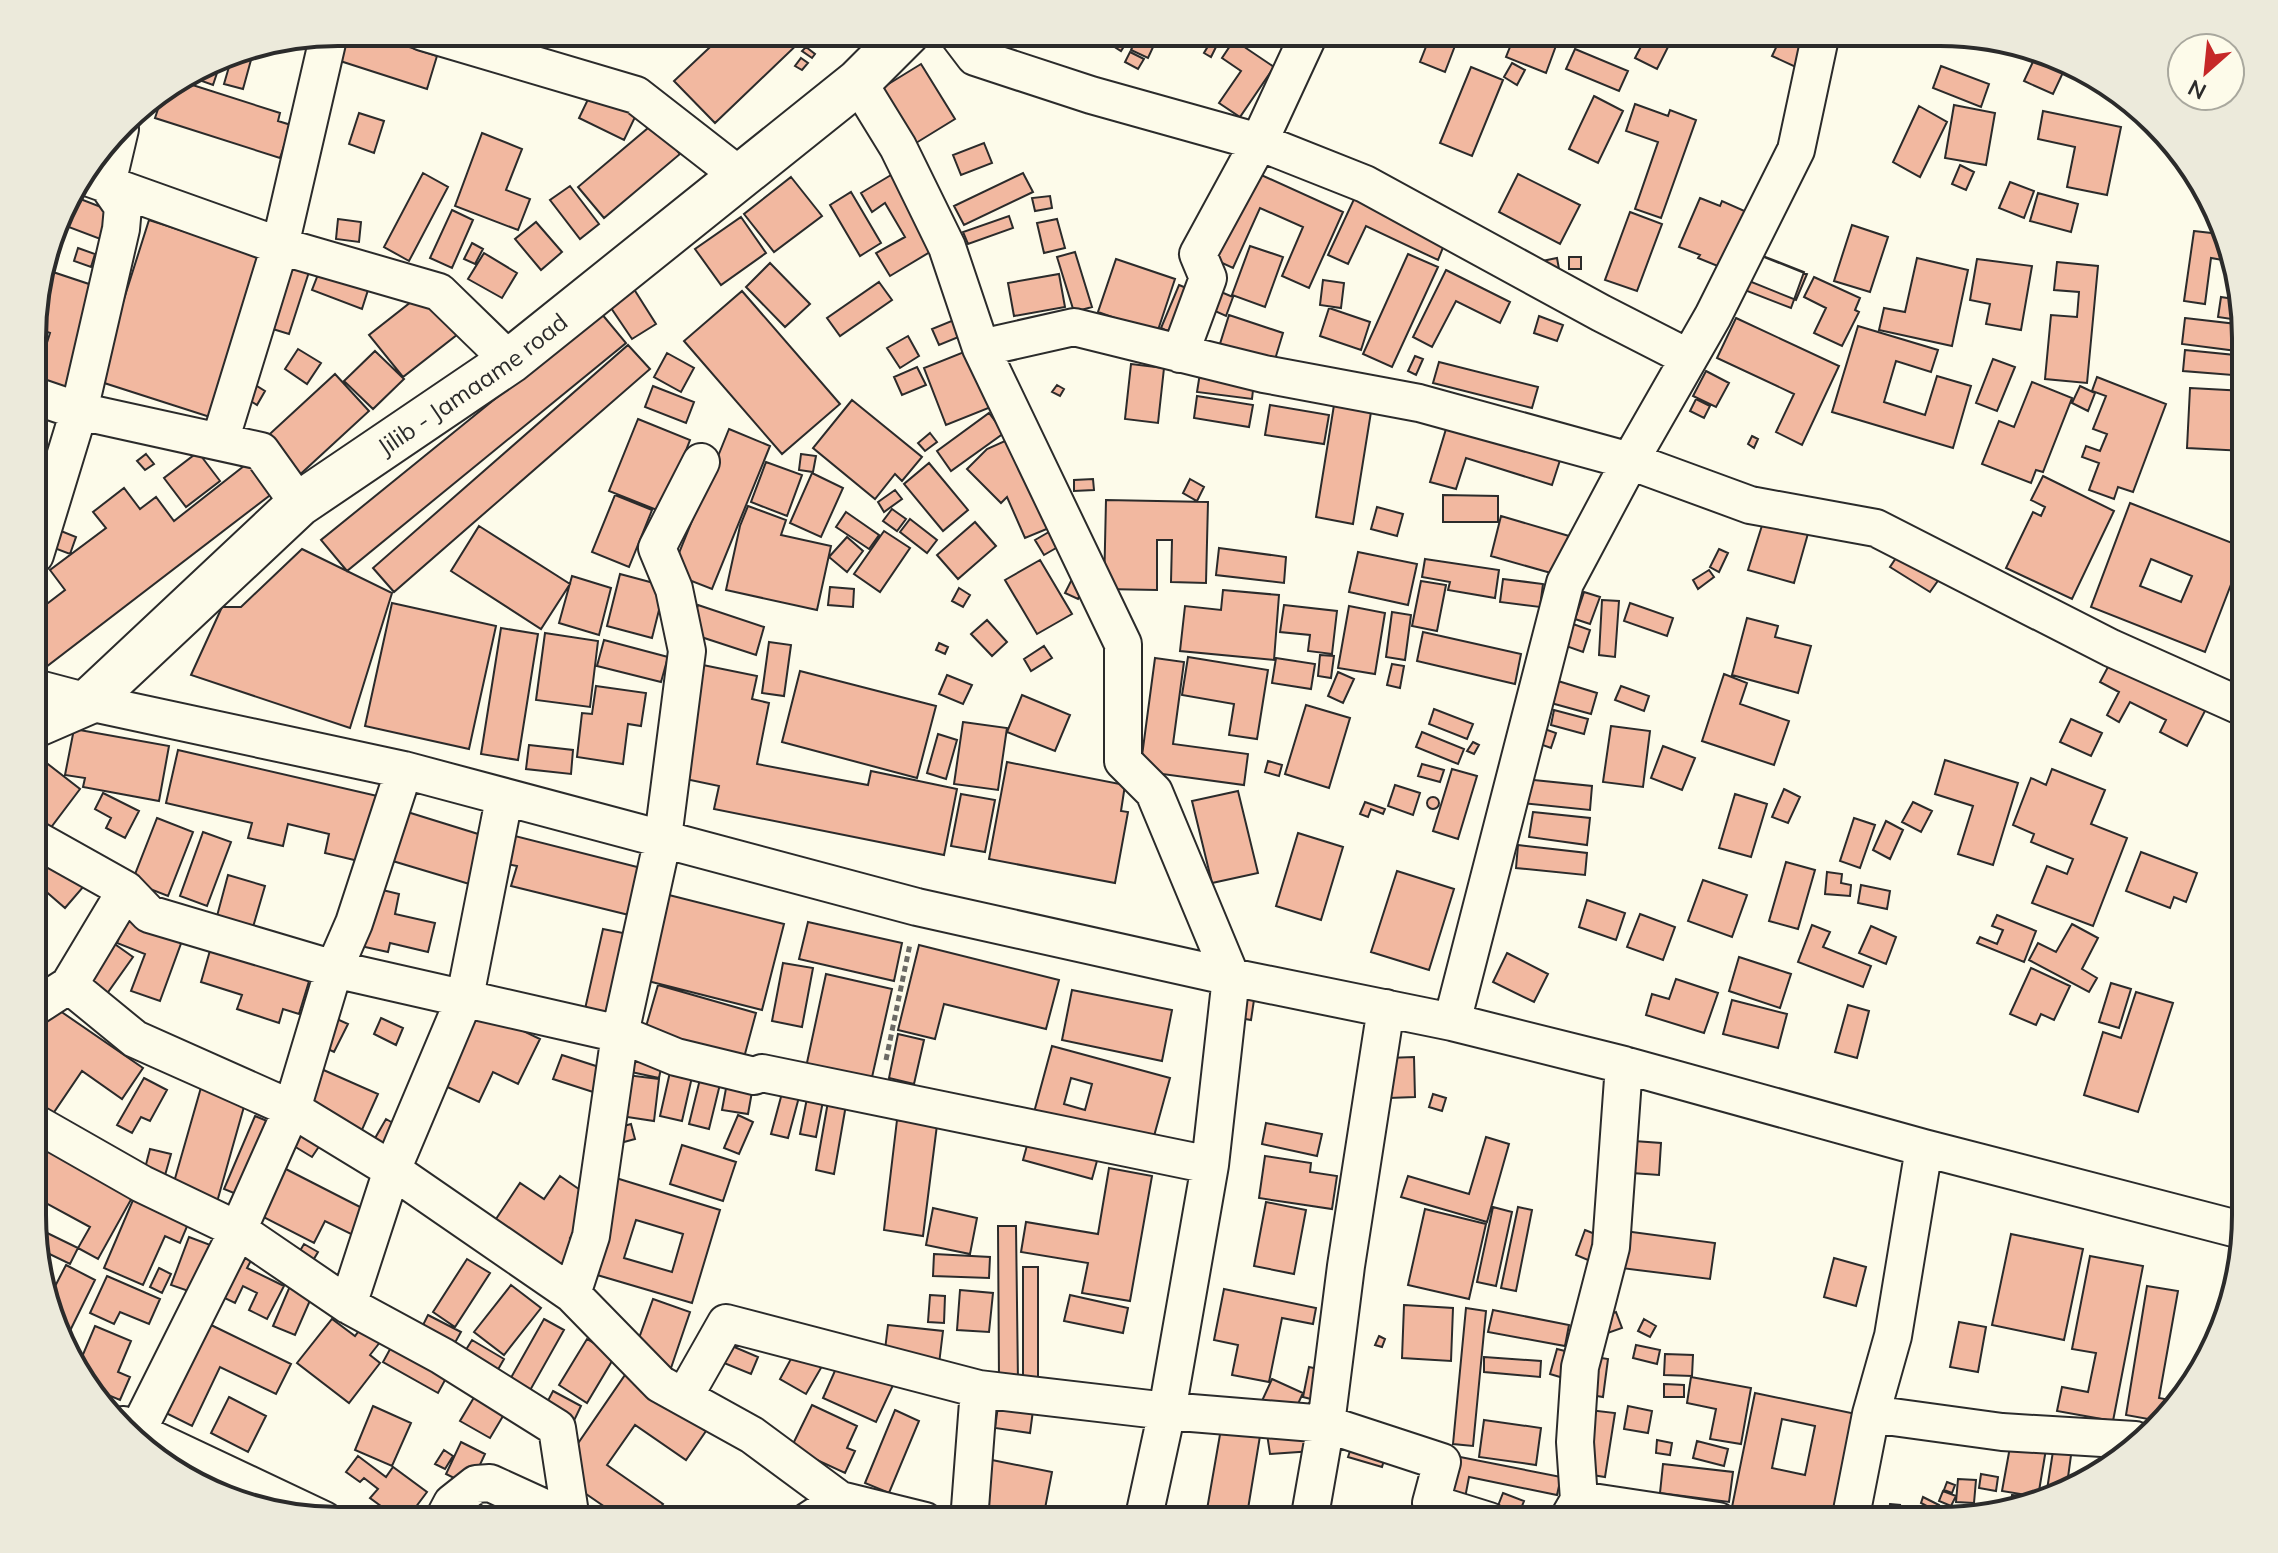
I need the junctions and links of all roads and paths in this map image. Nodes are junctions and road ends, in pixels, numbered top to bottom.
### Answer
1 (513, 46) edge
2 (894, 46) edge
3 (967, 46) edge
4 (1304, 46) edge
5 (1818, 46) edge
6 (326, 47) edge
7 (858, 82) junction
8 (1259, 142) junction
9 (740, 176) junction
10 (96, 180) edge
11 (280, 246) junction
12 (981, 348) junction
13 (1180, 354) junction
14 (1689, 358) junction
15 (510, 361) junction
16 (46, 400) edge
17 (79, 411) junction
18 (220, 441) junction
19 (1630, 461) junction
20 (701, 462) dead end
21 (299, 504) junction
22 (46, 519) edge
23 (46, 691) edge
24 (88, 702) junction
25 (2232, 702) edge
26 (46, 720) edge
27 (404, 770) junction
28 (504, 799) junction
29 (663, 838) junction
30 (46, 845) edge
31 (126, 890) junction
32 (917, 907) junction
33 (334, 969) junction
34 (1231, 977) junction
35 (69, 985) junction
36 (465, 997) junction
37 (46, 1000) edge
38 (1386, 1008) junction
39 (1452, 1022) junction
40 (620, 1034) junction
41 (1624, 1065) junction
42 (879, 1096) junction
43 (292, 1109) junction
44 (46, 1129) edge
45 (1924, 1148) junction
46 (1210, 1165) junction
47 (392, 1170) junction
48 (2231, 1227) edge
49 (238, 1230) junction
50 (572, 1294) junction
51 (348, 1305) junction
52 (979, 1389) junction
53 (684, 1397) junction
54 (1167, 1411) junction
55 (1871, 1414) junction
56 (1326, 1424) junction
57 (136, 1425) edge
58 (155, 1443) edge
59 (2122, 1444) edge
60 (840, 1500) junction
61 (284, 1502) edge
62 (450, 1507) edge
63 (543, 1507) edge
64 (569, 1507) edge
65 (829, 1507) edge
66 (868, 1507) edge
67 (970, 1507) edge
68 (1146, 1507) edge
69 (1311, 1507) edge
70 (1444, 1507) edge
71 (1575, 1507) edge
72 (1853, 1507) edge

1 - 9 street
2 - 7 main road, Jilib - Jamaame road
3 - 8 street
4 - 8 street
5 - 14 street
6 - 11 street
7 - 9 main road, Jilib - Jamaame road
7 - 12 street
8 - 13 street
8 - 14 street
9 - 15 main road, Jilib - Jamaame road
10 - 11 street
10 - 17 street
11 - 15 street
11 - 18 street
12 - 13 street
12 - 34 street
13 - 19 street
14 - 19 street
15 - 21 main road, Jilib - Jamaame road
16 - 17 street
17 - 18 street
17 - 22 street
18 - 21 street
19 - 25 street
19 - 39 street
20 - 29 street
21 - 24 main road, Jilib - Jamaame road
23 - 24 street
24 - 26 main road, Jilib - Jamaame road
24 - 27 street
27 - 28 street
27 - 33 street
28 - 29 street
28 - 36 street
29 - 32 street
29 - 40 street
30 - 31 street
31 - 33 street
31 - 35 street
32 - 34 street
32 - 42 path
33 - 36 street
33 - 43 street
34 - 38 street
34 - 46 street
35 - 37 street
35 - 43 street
36 - 40 street
36 - 47 street
38 - 39 street
38 - 56 street
39 - 41 street
40 - 42 street
40 - 50 street
41 - 45 street
41 - 71 street
42 - 46 street
43 - 47 street
43 - 49 street
44 - 49 street
45 - 48 street
45 - 55 street
46 - 54 street
47 - 50 street
47 - 51 street
49 - 51 street
49 - 57 street
50 - 53 street
51 - 64 street
52 - 53 street
52 - 54 street
52 - 67 street
53 - 60 street
54 - 56 street
54 - 68 street
55 - 59 street
55 - 72 street
56 - 69 street
56 - 70 street
58 - 61 street
60 - 65 street
60 - 66 street
62 - 63 street

